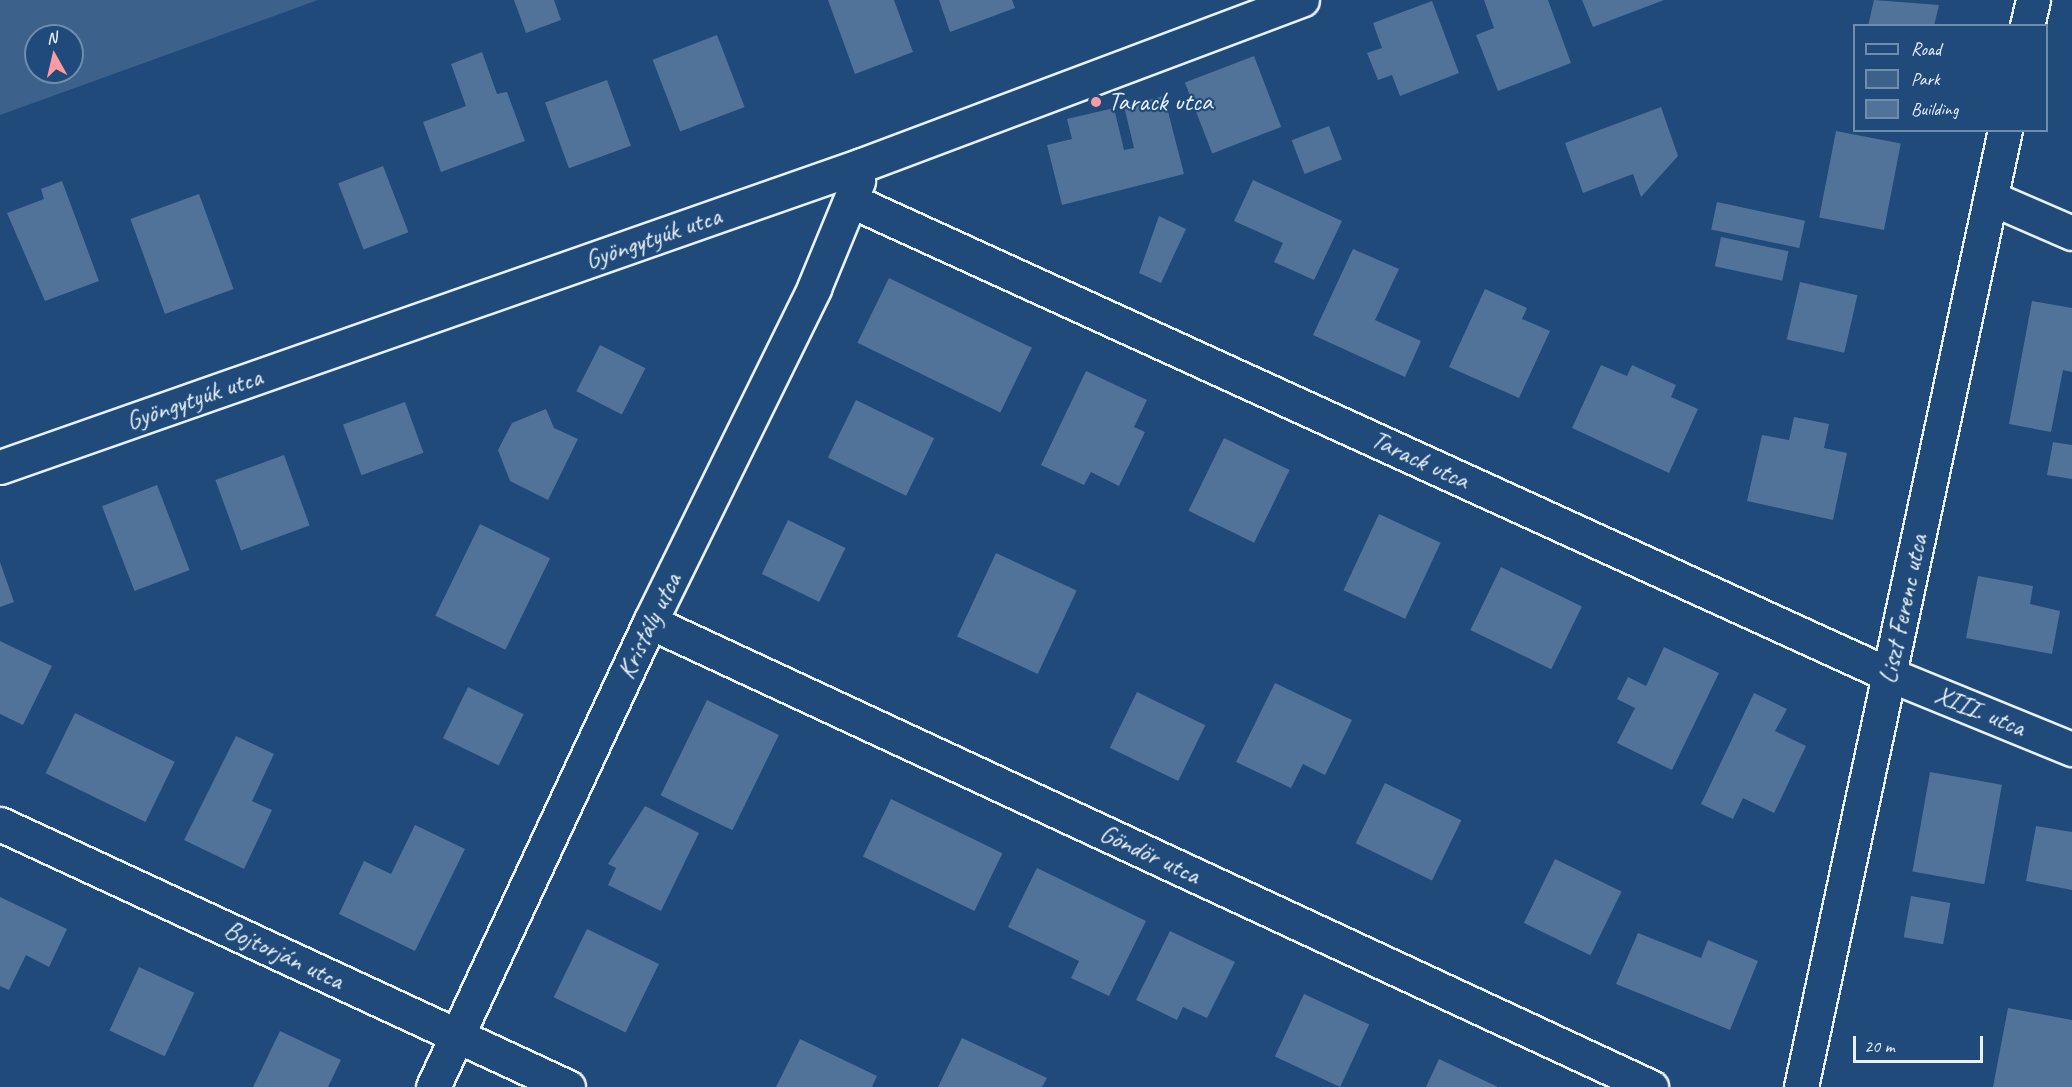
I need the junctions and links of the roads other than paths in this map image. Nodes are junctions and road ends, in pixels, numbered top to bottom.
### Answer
1 (1302, 0) edge
2 (2033, 0) edge
3 (2027, 24) edge
4 (2005, 132) edge
5 (862, 165) junction
6 (1990, 198) junction
7 (854, 202) junction
8 (2072, 233) edge
9 (0, 466) edge
10 (650, 622) junction
11 (1888, 674) junction
12 (2072, 749) edge
13 (0, 824) edge
14 (457, 1035) junction
15 (434, 1087) edge
16 (568, 1087) edge
17 (1651, 1087) edge
18 (1801, 1087) edge

1 - 5 street, Gyöngytyúk utca
2 - 3 street
4 - 6 street, Liszt Ferenc utca
5 - 7 street, Kristály utca
5 - 9 street, Gyöngytyúk utca
6 - 8 street
6 - 11 street, Liszt Ferenc utca
7 - 10 street, Kristály utca
7 - 11 street, Tarack utca
10 - 14 street, Kristály utca
10 - 17 street, Göndör utca
11 - 12 street, XIII. utca
11 - 18 street, Liszt Ferenc utca
13 - 14 street, Bojtorján utca
14 - 15 street, Kristály utca
14 - 16 street, Bojtorján utca

